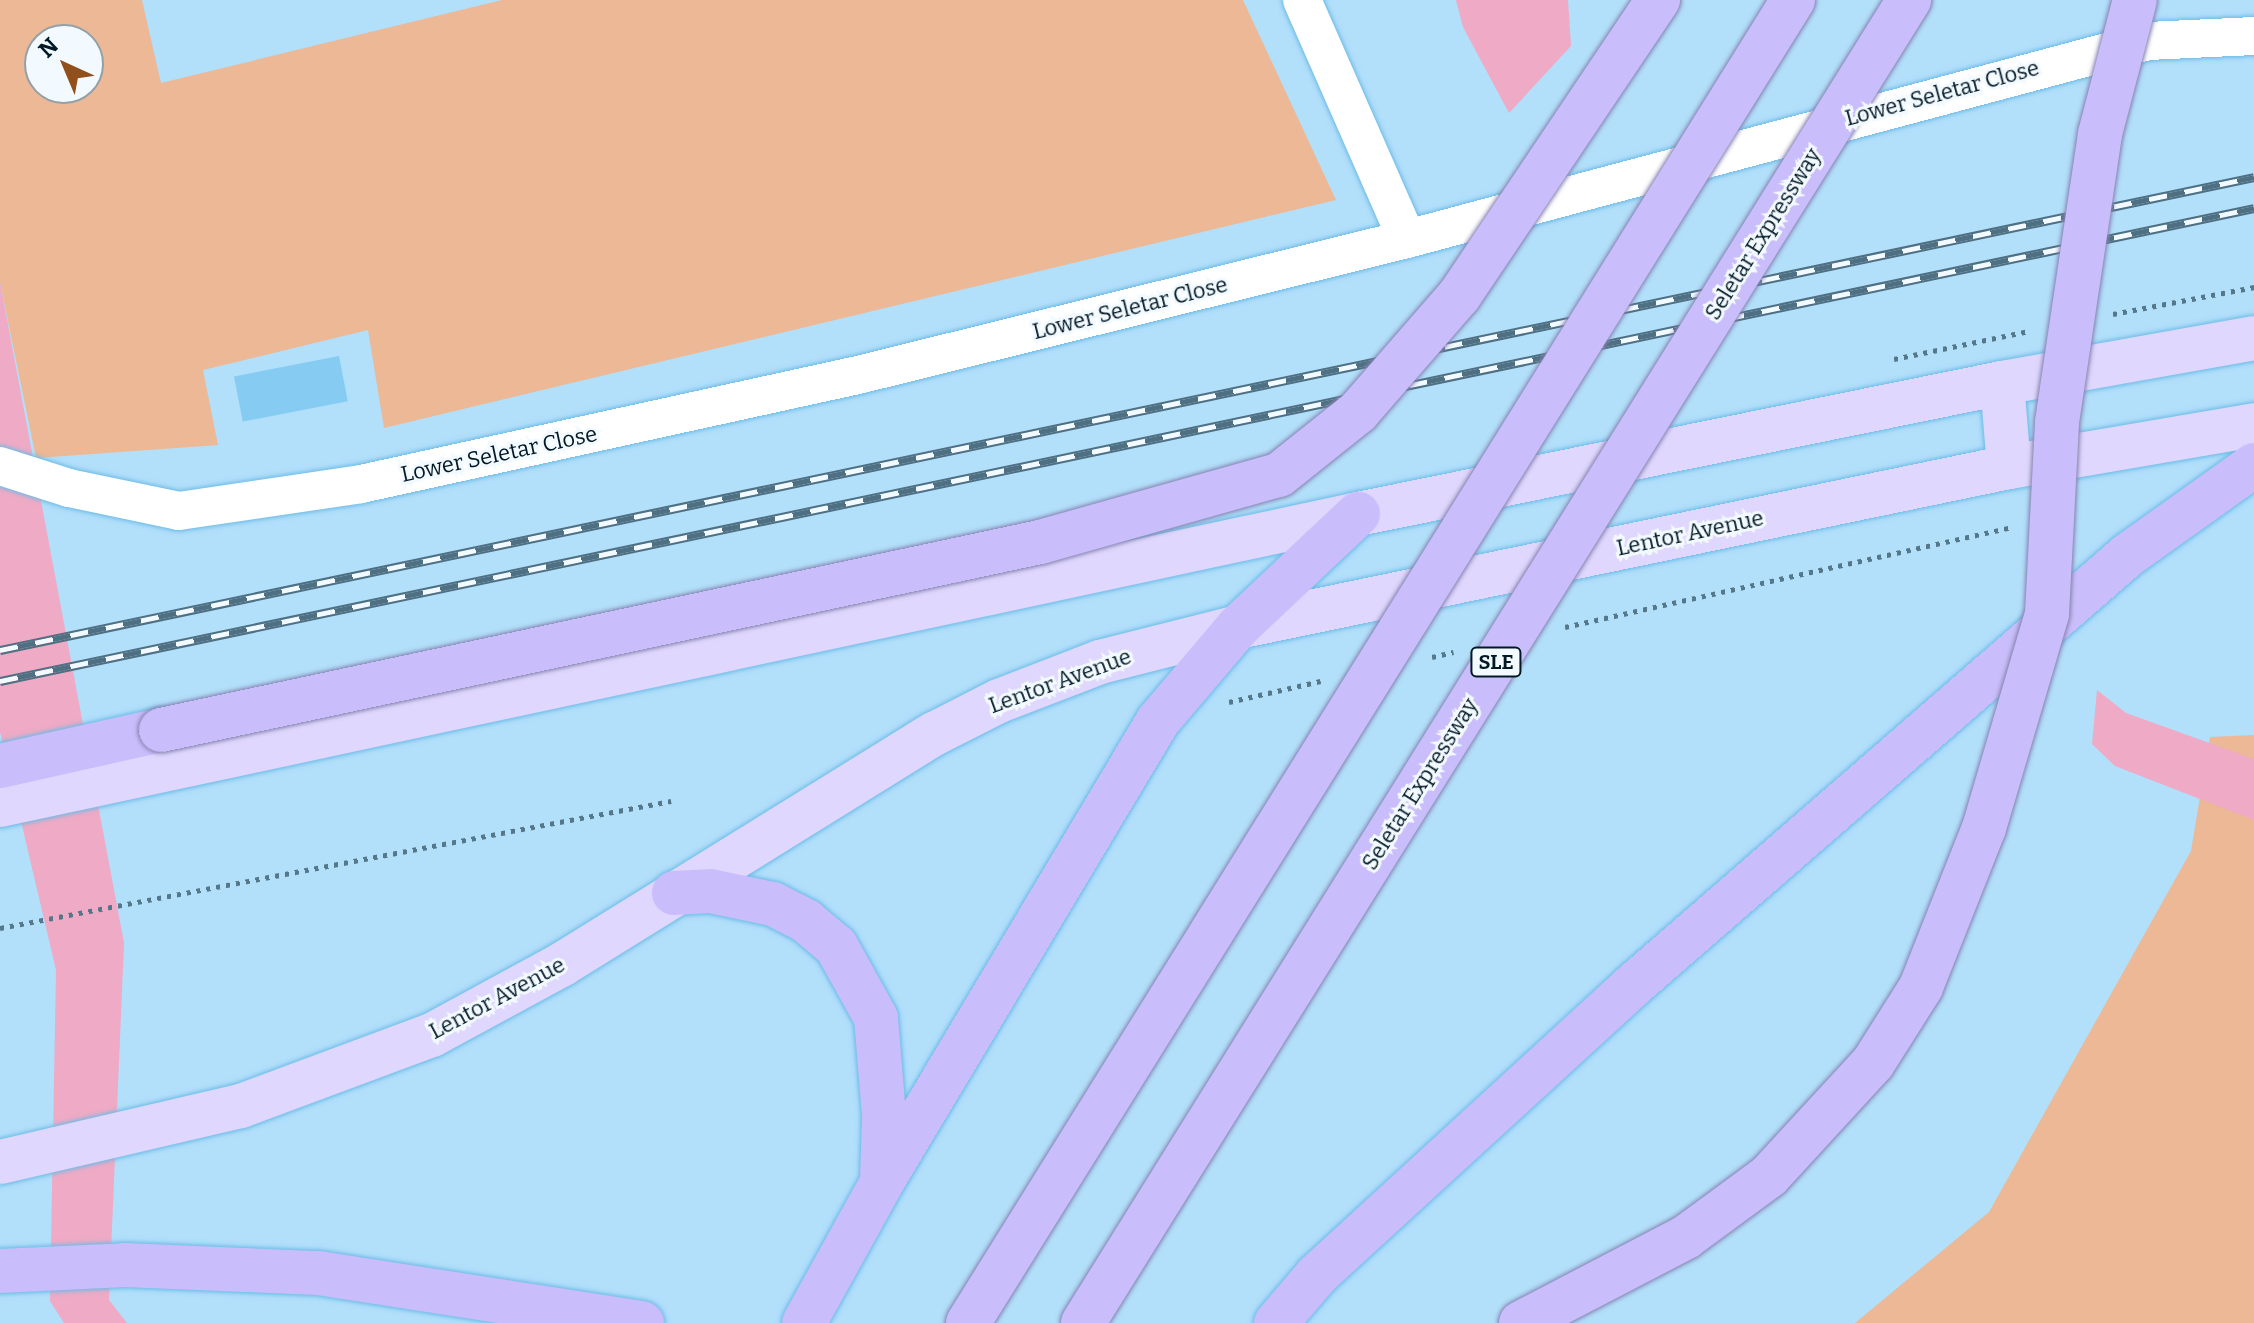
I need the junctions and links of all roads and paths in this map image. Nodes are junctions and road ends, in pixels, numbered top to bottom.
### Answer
1 (1302, 0) edge
2 (1658, 0) edge
3 (1793, 0) edge
4 (1909, 0) edge
5 (2135, 0) edge
6 (2254, 36) edge
7 (1407, 239) junction
8 (2254, 287) edge
9 (2235, 290) dead end
10 (2254, 338) edge
11 (2002, 383) junction
12 (2254, 425) edge
13 (2254, 465) edge
14 (0, 466) edge
15 (2009, 467) junction
16 (1358, 514) junction
17 (2028, 524) dead end
18 (1238, 627) junction
19 (1551, 630) dead end
20 (1459, 651) dead end
21 (1428, 657) dead end
22 (1336, 678) dead end
23 (1228, 702) dead end
24 (0, 766) edge
25 (671, 801) dead end
26 (0, 805) edge
27 (674, 893) junction
28 (0, 928) edge
29 (10, 1160) edge
30 (882, 1182) junction
31 (0, 1271) edge
32 (642, 1323) edge
33 (804, 1323) edge
34 (968, 1323) edge
35 (1083, 1323) edge
36 (1276, 1323) edge
37 (1521, 1323) edge

1 - 7 lane
2 - 24 highway, bridge
3 - 34 highway, bridge
4 - 35 highway, Seletar Expressway / SLE, bridge
5 - 37 highway, bridge
6 - 7 lane, Lower Seletar Close
7 - 14 lane, Lower Seletar Close
8 - 9 path
10 - 11 main road
11 - 15 main road
11 - 16 main road
12 - 15 main road, Lentor Avenue
13 - 36 highway
15 - 18 main road, Lentor Avenue
16 - 18 highway
16 - 26 main road
17 - 19 path
18 - 27 main road, Lentor Avenue
18 - 30 highway
20 - 21 path
22 - 23 path
25 - 28 path
27 - 29 main road, Lentor Avenue
27 - 30 highway
30 - 33 highway
31 - 32 highway

